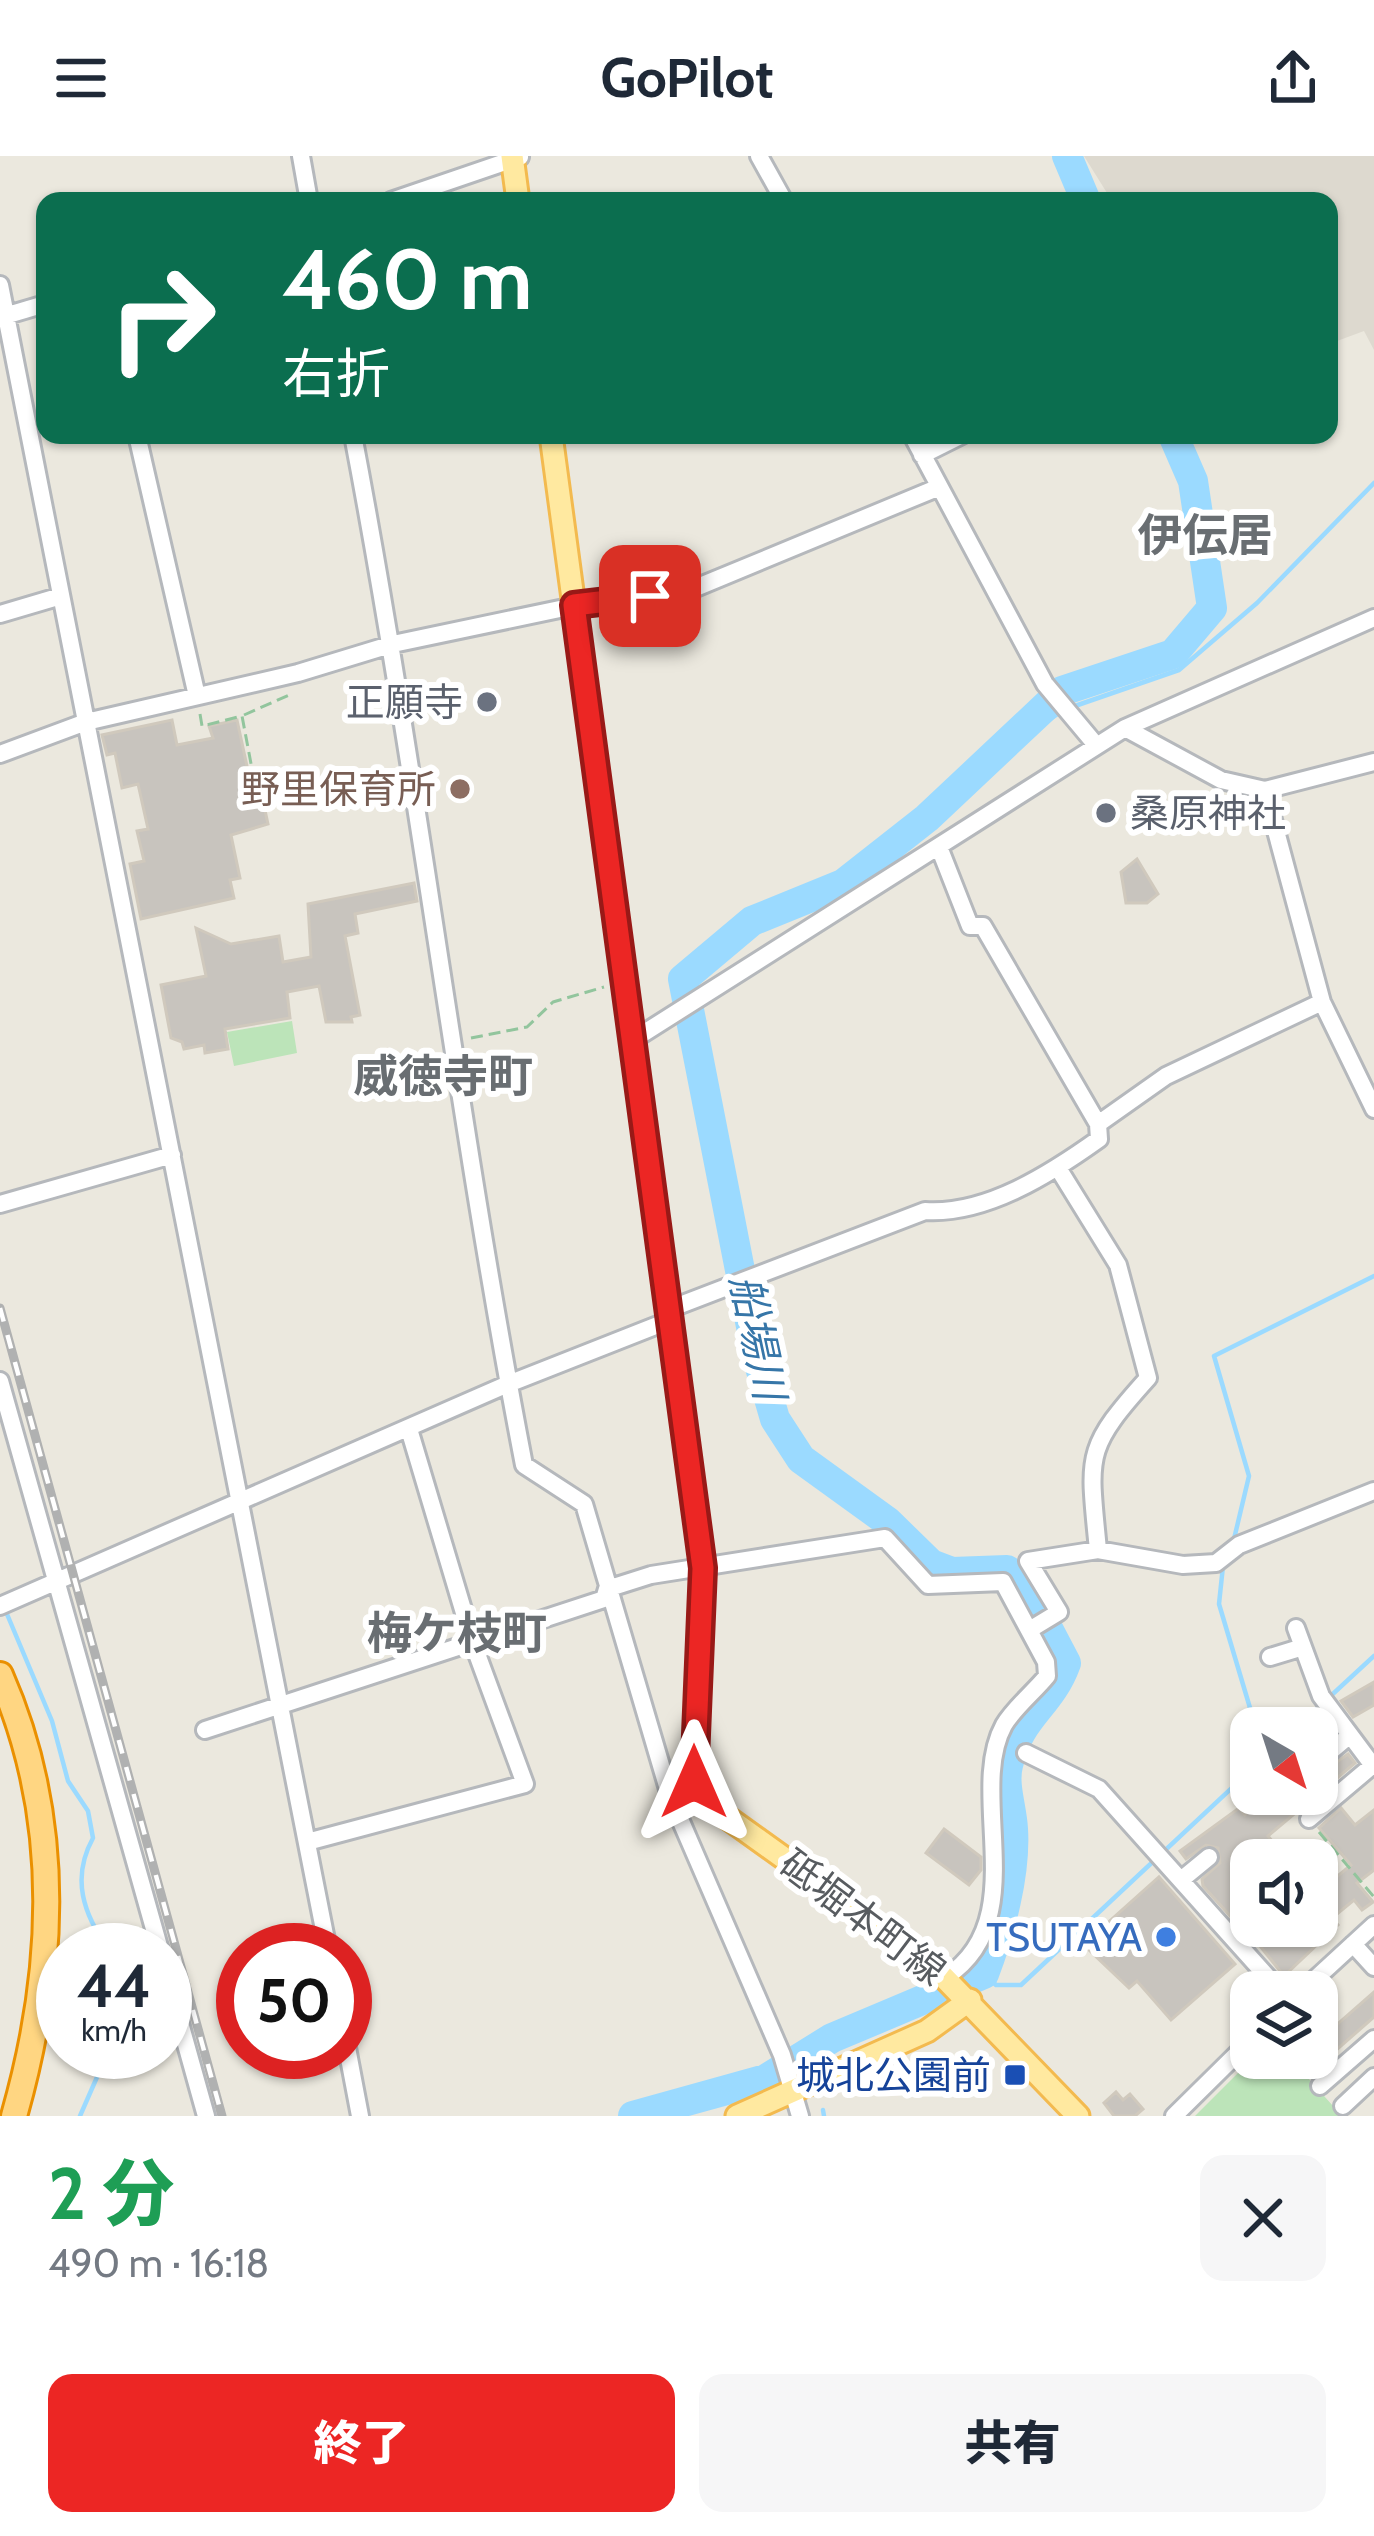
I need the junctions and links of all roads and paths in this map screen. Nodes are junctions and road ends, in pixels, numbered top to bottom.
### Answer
1 (301, 156) edge
2 (759, 156) edge
3 (515, 157) edge
4 (307, 192) edge
5 (416, 192) edge
6 (517, 192) edge
7 (779, 192) edge
8 (0, 285) edge
9 (36, 307) edge
10 (3, 316) edge
11 (139, 444) edge
12 (355, 444) edge
13 (551, 444) edge
14 (916, 444) edge
15 (944, 444) edge
16 (922, 455) junction
17 (937, 488) junction
18 (61, 596) junction
19 (574, 605) junction
20 (0, 614) edge
21 (1374, 618) edge
22 (393, 644) junction
23 (298, 673) junction
24 (197, 696) junction
25 (242, 716) junction
26 (86, 722) junction
27 (1125, 728) junction
28 (1096, 745) junction
29 (0, 754) edge
30 (1374, 762) edge
31 (256, 790) dead end
32 (1265, 790) junction
33 (939, 847) junction
34 (623, 981) junction
35 (1322, 1002) junction
36 (633, 1040) junction
37 (452, 1042) junction
38 (1374, 1109) edge
39 (1098, 1124) junction
40 (172, 1155) junction
41 (1058, 1168) junction
42 (0, 1204) edge
43 (668, 1316) junction
44 (0, 1381) edge
45 (508, 1384) junction
46 (409, 1429) junction
47 (1374, 1491) edge
48 (242, 1504) junction
49 (1098, 1550) junction
50 (703, 1568) junction
51 (57, 1582) junction
52 (607, 1589) junction
53 (0, 1606) edge
54 (1296, 1628) dead end
55 (1031, 1629) junction
56 (473, 1643) junction
57 (1303, 1647) junction
58 (1270, 1657) dead end
59 (0, 1675) edge
60 (281, 1708) junction
61 (205, 1730) dead end
62 (1350, 1735) junction
63 (1338, 1745) edge
64 (1026, 1753) dead end
65 (1373, 1766) edge
66 (698, 1790) junction
67 (670, 1796) junction
68 (1305, 1815) edge
69 (1309, 1819) junction
70 (307, 1842) junction
71 (1209, 1858) dead end
72 (1181, 1880) junction
73 (1374, 1897) edge
74 (152, 1923) edge
75 (323, 1923) edge
76 (1374, 1924) edge
77 (1353, 1944) junction
78 (1374, 1967) edge
79 (1262, 1971) edge
80 (1324, 1971) edge
81 (959, 1989) junction
82 (1374, 2039) edge
83 (1230, 2061) edge
84 (192, 2066) edge
85 (1374, 2077) edge
86 (354, 2079) edge
87 (1320, 2086) dead end
88 (796, 2098) edge
89 (1342, 2106) dead end
90 (14, 2116) edge
91 (206, 2116) edge
92 (361, 2116) edge
93 (737, 2116) edge
94 (1078, 2116) edge
95 (1174, 2116) edge

1 - 4 street
2 - 7 street
3 - 5 street
3 - 6 main road
8 - 10 street
9 - 10 street
10 - 18 street
11 - 24 street
12 - 22 street
13 - 19 main road
14 - 16 street
15 - 16 street
16 - 17 street
17 - 19 street
17 - 28 street
18 - 20 street
18 - 26 street
19 - 22 street
19 - 34 main road
21 - 27 street
22 - 23 street
22 - 37 street
23 - 24 street
23 - 25 path
24 - 25 path
24 - 26 street
25 - 31 path
26 - 29 street
26 - 40 street
27 - 28 street
27 - 32 street
28 - 33 street
30 - 32 street
32 - 35 street
33 - 36 street
33 - 39 street
34 - 36 main road
34 - 37 path
35 - 38 street
35 - 39 street
36 - 43 main road
37 - 45 street
39 - 41 street
40 - 42 street
40 - 48 street
41 - 43 street
41 - 49 street
43 - 45 street
43 - 50 main road
44 - 51 street
45 - 46 street
45 - 52 street
46 - 48 street
46 - 56 street
47 - 49 street
48 - 51 street
48 - 60 street
49 - 55 street
50 - 52 street
50 - 55 street
50 - 66 main road
51 - 53 street
51 - 74 street
52 - 56 street
52 - 67 street
54 - 57 street
55 - 81 street
56 - 60 street
56 - 70 street
57 - 58 street
57 - 62 street
59 - 90 highway
60 - 61 street
60 - 70 street
62 - 63 street
62 - 65 street
64 - 72 street
65 - 69 street
66 - 67 street
66 - 81 main road, 砥堀本町線
67 - 88 street
68 - 69 path
69 - 73 path
70 - 75 street
71 - 72 street
72 - 79 street
76 - 77 street
77 - 78 street
77 - 80 street
81 - 88 main road
81 - 94 main road, 砥堀本町線
82 - 87 street
83 - 95 street
84 - 91 street
85 - 89 street
86 - 92 street
88 - 93 main road

